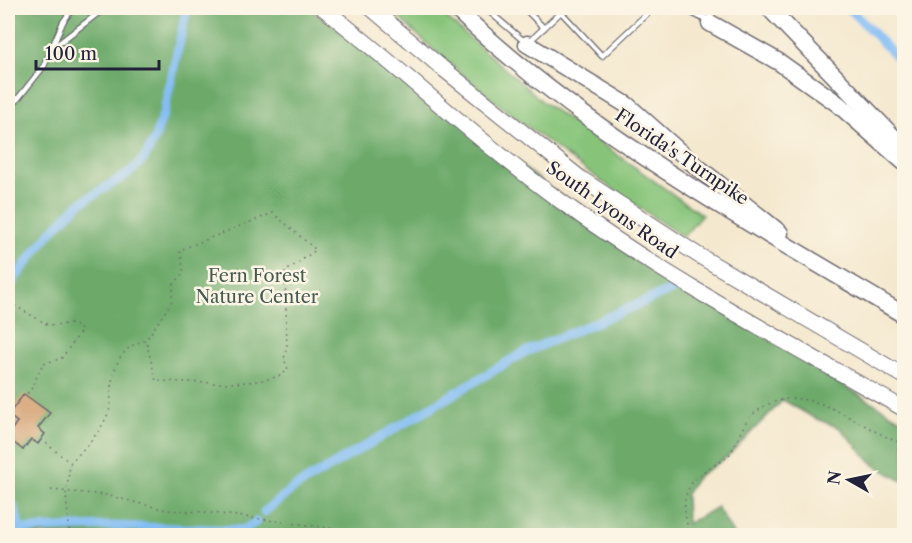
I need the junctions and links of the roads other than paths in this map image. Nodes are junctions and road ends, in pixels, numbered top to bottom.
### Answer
1 (73, 8) edge
2 (111, 8) edge
3 (323, 8) edge
4 (371, 8) edge
5 (455, 8) edge
6 (485, 8) edge
7 (524, 8) edge
8 (653, 8) edge
9 (682, 8) edge
10 (693, 8) edge
11 (769, 8) edge
12 (710, 23) junction
13 (544, 28) junction
14 (527, 44) junction
15 (52, 49) junction
16 (8, 111) edge
17 (904, 148) edge
18 (904, 162) edge
19 (804, 257) junction
20 (904, 315) edge
21 (904, 376) edge
22 (904, 409) edge

1 - 15 lane
2 - 15 lane
3 - 22 main road, South Lyons Road
4 - 21 main road, South Lyons Road
5 - 19 highway, Florida's Turnpike
6 - 14 lane
7 - 13 lane
8 - 13 lane
9 - 12 lane
10 - 12 lane
11 - 17 highway
12 - 18 highway
13 - 14 lane
14 - 19 highway
15 - 16 lane
19 - 20 highway, Florida's Turnpike

